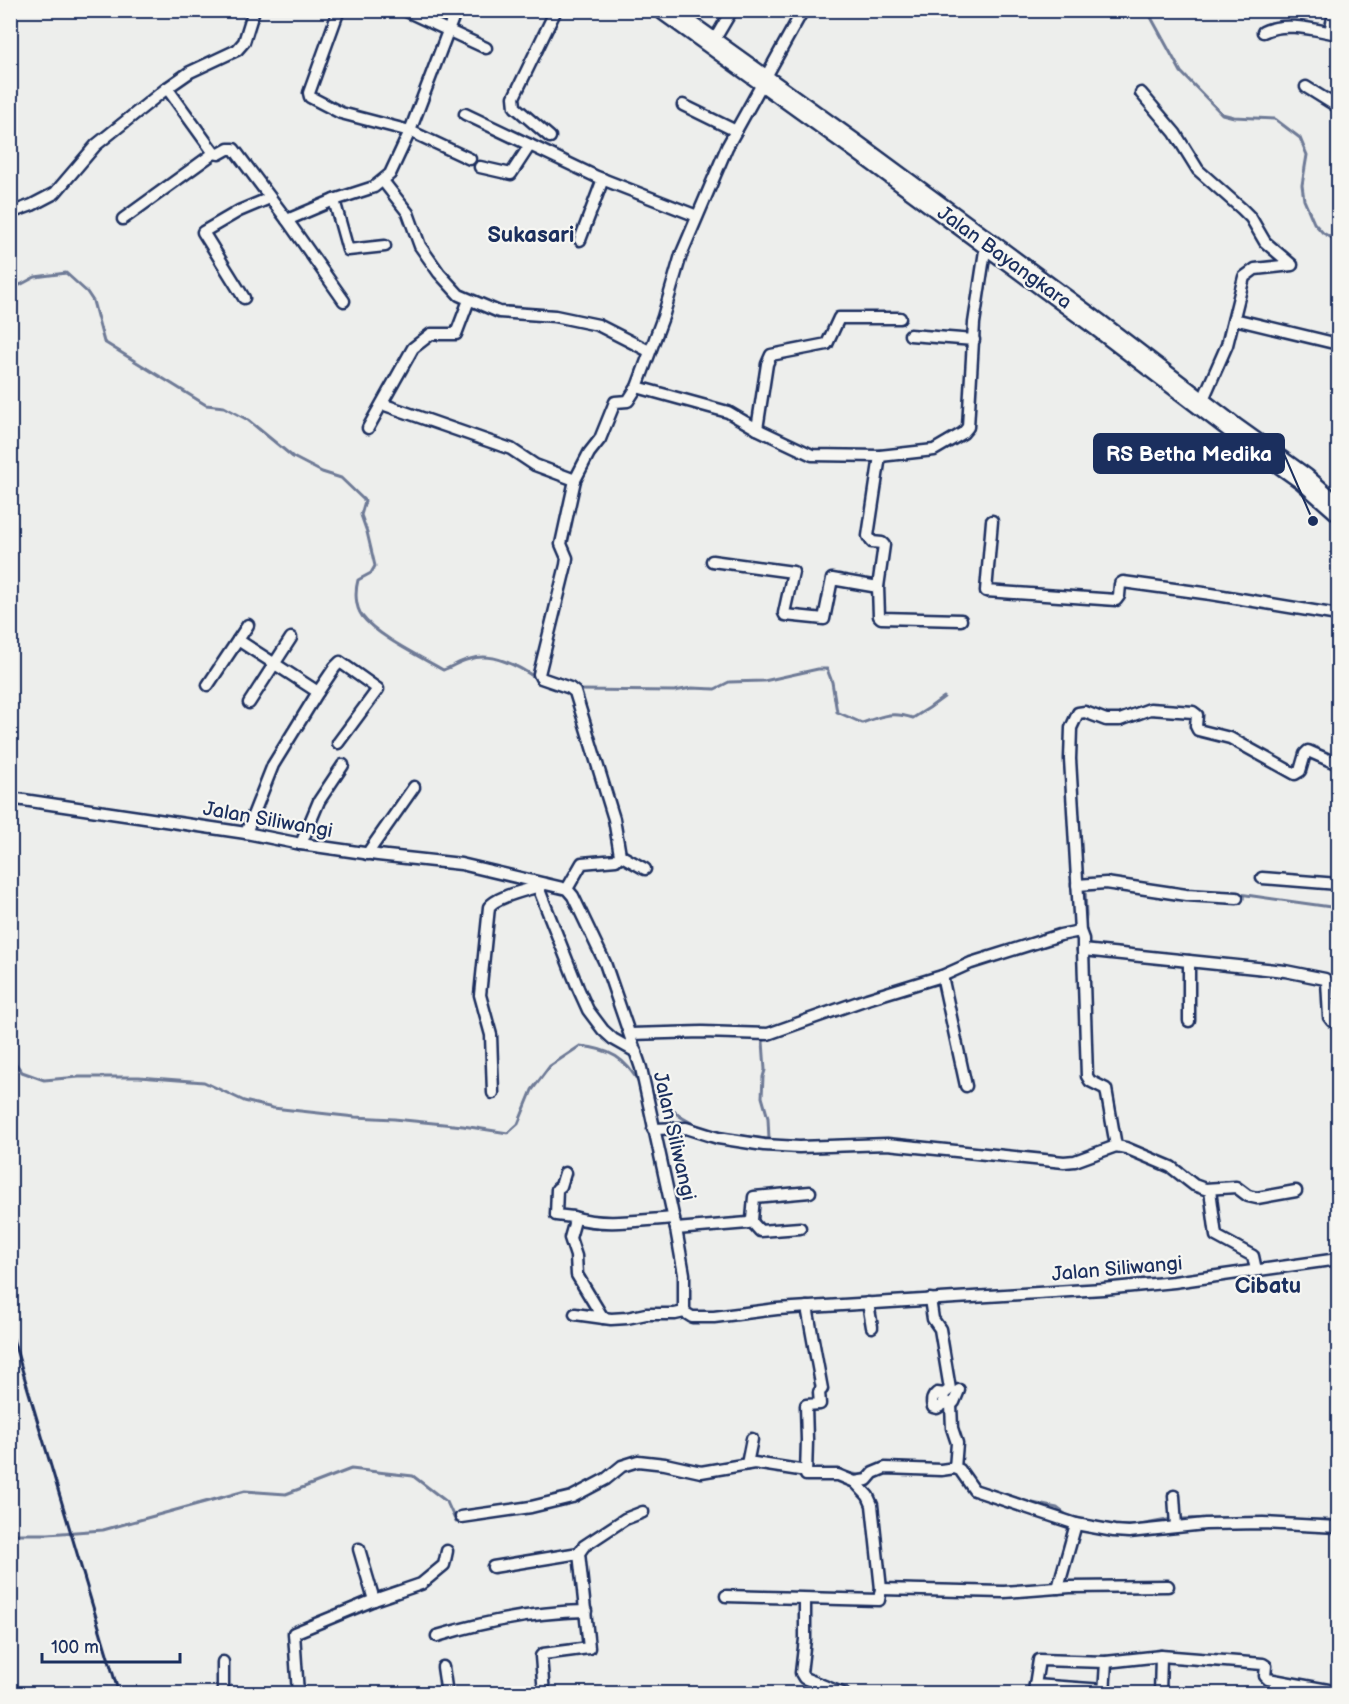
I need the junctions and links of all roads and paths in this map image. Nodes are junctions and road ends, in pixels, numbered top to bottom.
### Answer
1 (254, 10) edge
2 (339, 10) edge
3 (404, 10) edge
4 (456, 10) edge
5 (556, 10) edge
6 (666, 10) edge
7 (732, 10) edge
8 (803, 10) edge
9 (1332, 10) edge
10 (448, 30) junction
11 (1263, 32) dead end
12 (1334, 33) edge
13 (712, 44) junction
14 (486, 48) dead end
15 (764, 82) junction
16 (167, 87) junction
17 (1306, 87) dead end
18 (1141, 93) dead end
19 (683, 105) dead end
20 (1338, 106) edge
21 (465, 114) dead end
22 (736, 130) junction
23 (410, 131) junction
24 (550, 137) dead end
25 (530, 145) junction
26 (214, 153) junction
27 (470, 159) dead end
28 (480, 167) dead end
29 (603, 179) junction
30 (383, 181) junction
31 (270, 198) junction
32 (334, 200) junction
33 (10, 213) edge
34 (697, 216) junction
35 (123, 219) dead end
36 (287, 220) junction
37 (580, 240) dead end
38 (986, 244) junction
39 (385, 246) dead end
40 (244, 298) dead end
41 (469, 300) junction
42 (344, 301) dead end
43 (900, 318) dead end
44 (1234, 319) junction
45 (910, 335) dead end
46 (974, 340) junction
47 (1338, 344) edge
48 (649, 351) junction
49 (637, 387) junction
50 (382, 404) junction
51 (1200, 404) junction
52 (368, 428) dead end
53 (757, 429) junction
54 (880, 456) junction
55 (575, 480) junction
56 (1338, 509) edge
57 (992, 521) dead end
58 (712, 561) dead end
59 (878, 587) junction
60 (1338, 615) edge
61 (962, 620) dead end
62 (248, 625) dead end
63 (291, 638) dead end
64 (238, 639) junction
65 (275, 664) junction
66 (208, 685) dead end
67 (318, 692) junction
68 (249, 703) dead end
69 (338, 743) dead end
70 (1338, 764) edge
71 (343, 765) dead end
72 (414, 787) dead end
73 (10, 798) edge
74 (246, 833) junction
75 (301, 844) junction
76 (367, 854) junction
77 (620, 855) junction
78 (645, 869) dead end
79 (1262, 878) dead end
80 (1338, 884) edge
81 (1077, 885) junction
82 (542, 886) junction
83 (567, 889) junction
84 (1236, 898) dead end
85 (1080, 932) junction
86 (1083, 951) junction
87 (1189, 961) junction
88 (942, 976) junction
89 (1189, 1021) dead end
90 (1338, 1022) edge
91 (630, 1034) junction
92 (636, 1052) junction
93 (966, 1086) dead end
94 (493, 1092) dead end
95 (653, 1129) junction
96 (1116, 1146) junction
97 (565, 1173) dead end
98 (1210, 1190) junction
99 (1296, 1191) dead end
100 (810, 1192) dead end
101 (573, 1217) junction
102 (752, 1221) junction
103 (675, 1224) junction
104 (800, 1228) dead end
105 (1338, 1259) edge
106 (1256, 1270) junction
107 (930, 1299) junction
108 (868, 1303) junction
109 (807, 1307) junction
110 (684, 1312) junction
111 (575, 1314) dead end
112 (603, 1318) junction
113 (872, 1327) dead end
114 (959, 1390) dead end
115 (947, 1401) junction
116 (751, 1443) dead end
117 (747, 1463) junction
118 (955, 1468) junction
119 (806, 1473) junction
120 (855, 1482) junction
121 (1174, 1496) dead end
122 (643, 1512) dead end
123 (461, 1517) dead end
124 (1076, 1524) junction
125 (1176, 1526) junction
126 (1338, 1527) edge
127 (359, 1549) dead end
128 (447, 1551) dead end
129 (579, 1553) junction
130 (493, 1567) dead end
131 (1168, 1586) dead end
132 (1058, 1588) junction
133 (881, 1589) junction
134 (726, 1596) dead end
135 (805, 1599) junction
136 (374, 1600) junction
137 (586, 1611) junction
138 (437, 1636) dead end
139 (1161, 1656) junction
140 (223, 1662) dead end
141 (1106, 1662) junction
142 (443, 1667) dead end
143 (1034, 1689) edge
144 (1328, 1690) dead end
145 (1104, 1692) edge
146 (223, 1694) edge
147 (298, 1694) edge
148 (447, 1694) edge
149 (544, 1694) edge
150 (844, 1694) edge
151 (1160, 1694) edge

1 - 16 street
2 - 23 street
3 - 10 street
4 - 10 street
5 - 24 street
6 - 13 highway, Jalan Bayangkara
7 - 13 street
8 - 15 street
9 - 12 street
10 - 14 street
10 - 23 street
11 - 12 street
13 - 15 highway, Jalan Bayangkara
15 - 22 street
15 - 38 highway, Jalan Bayangkara
16 - 26 street
16 - 33 street
17 - 20 street
18 - 44 street
19 - 22 street
21 - 25 street
22 - 34 street
23 - 27 street
23 - 30 street
25 - 28 street
25 - 29 street
26 - 31 street
26 - 35 street
29 - 34 street
29 - 37 street
30 - 32 street
30 - 41 street
31 - 36 street
31 - 40 street
32 - 36 street
32 - 39 street
34 - 48 street
36 - 42 street
38 - 46 street
38 - 51 highway, Jalan Bayangkara
41 - 48 street
41 - 50 street
43 - 53 street
44 - 47 street
44 - 51 street
45 - 46 street
46 - 54 street
48 - 49 street
49 - 53 street
49 - 55 street
50 - 52 street
50 - 55 street
51 - 56 highway, Jalan Bayangkara
53 - 54 street
54 - 59 street
55 - 77 street
57 - 60 street
58 - 59 street
59 - 61 street
62 - 64 street
63 - 65 street
64 - 65 street
64 - 66 street
65 - 67 street
65 - 68 street
67 - 69 street
67 - 74 street
70 - 81 street
71 - 75 street
72 - 76 street
73 - 74 street, Jalan Siliwangi
74 - 75 street, Jalan Siliwangi
75 - 76 street, Jalan Siliwangi
76 - 82 street, Jalan Siliwangi
77 - 78 street
77 - 83 street
79 - 80 street
81 - 84 street
81 - 85 street
82 - 83 street, Jalan Siliwangi
82 - 92 street
82 - 94 street
83 - 91 street, Jalan Siliwangi
85 - 86 street
85 - 88 street
86 - 87 street
86 - 96 street
87 - 89 street
87 - 90 street
88 - 91 street
88 - 93 street
91 - 92 street, Jalan Siliwangi
92 - 95 street, Jalan Siliwangi
95 - 96 street
95 - 103 street, Jalan Siliwangi
96 - 98 street
97 - 101 street
98 - 99 street
98 - 106 street
100 - 102 street
101 - 103 street
101 - 112 street
102 - 103 street
102 - 104 street
103 - 110 street, Jalan Siliwangi
105 - 106 street, Jalan Siliwangi
106 - 107 street, Jalan Siliwangi
107 - 108 street, Jalan Siliwangi
107 - 115 street
108 - 109 street, Jalan Siliwangi
108 - 113 street
109 - 110 street, Jalan Siliwangi
109 - 119 street
110 - 112 street
111 - 112 street
114 - 115 street
115 - 118 street
116 - 117 street
117 - 119 street
117 - 123 street
118 - 120 street
118 - 124 street
119 - 120 street
120 - 133 street
121 - 125 street
122 - 129 street
124 - 125 street
124 - 132 street
125 - 126 street
127 - 136 street
128 - 136 street
129 - 130 street
129 - 137 street
131 - 132 street
132 - 133 street
133 - 135 street
134 - 135 street
135 - 150 street
136 - 147 street
137 - 138 street
137 - 149 street
139 - 141 street
139 - 144 street
139 - 151 street
140 - 146 street
141 - 143 street
141 - 145 street
142 - 148 street
143 - 145 street

